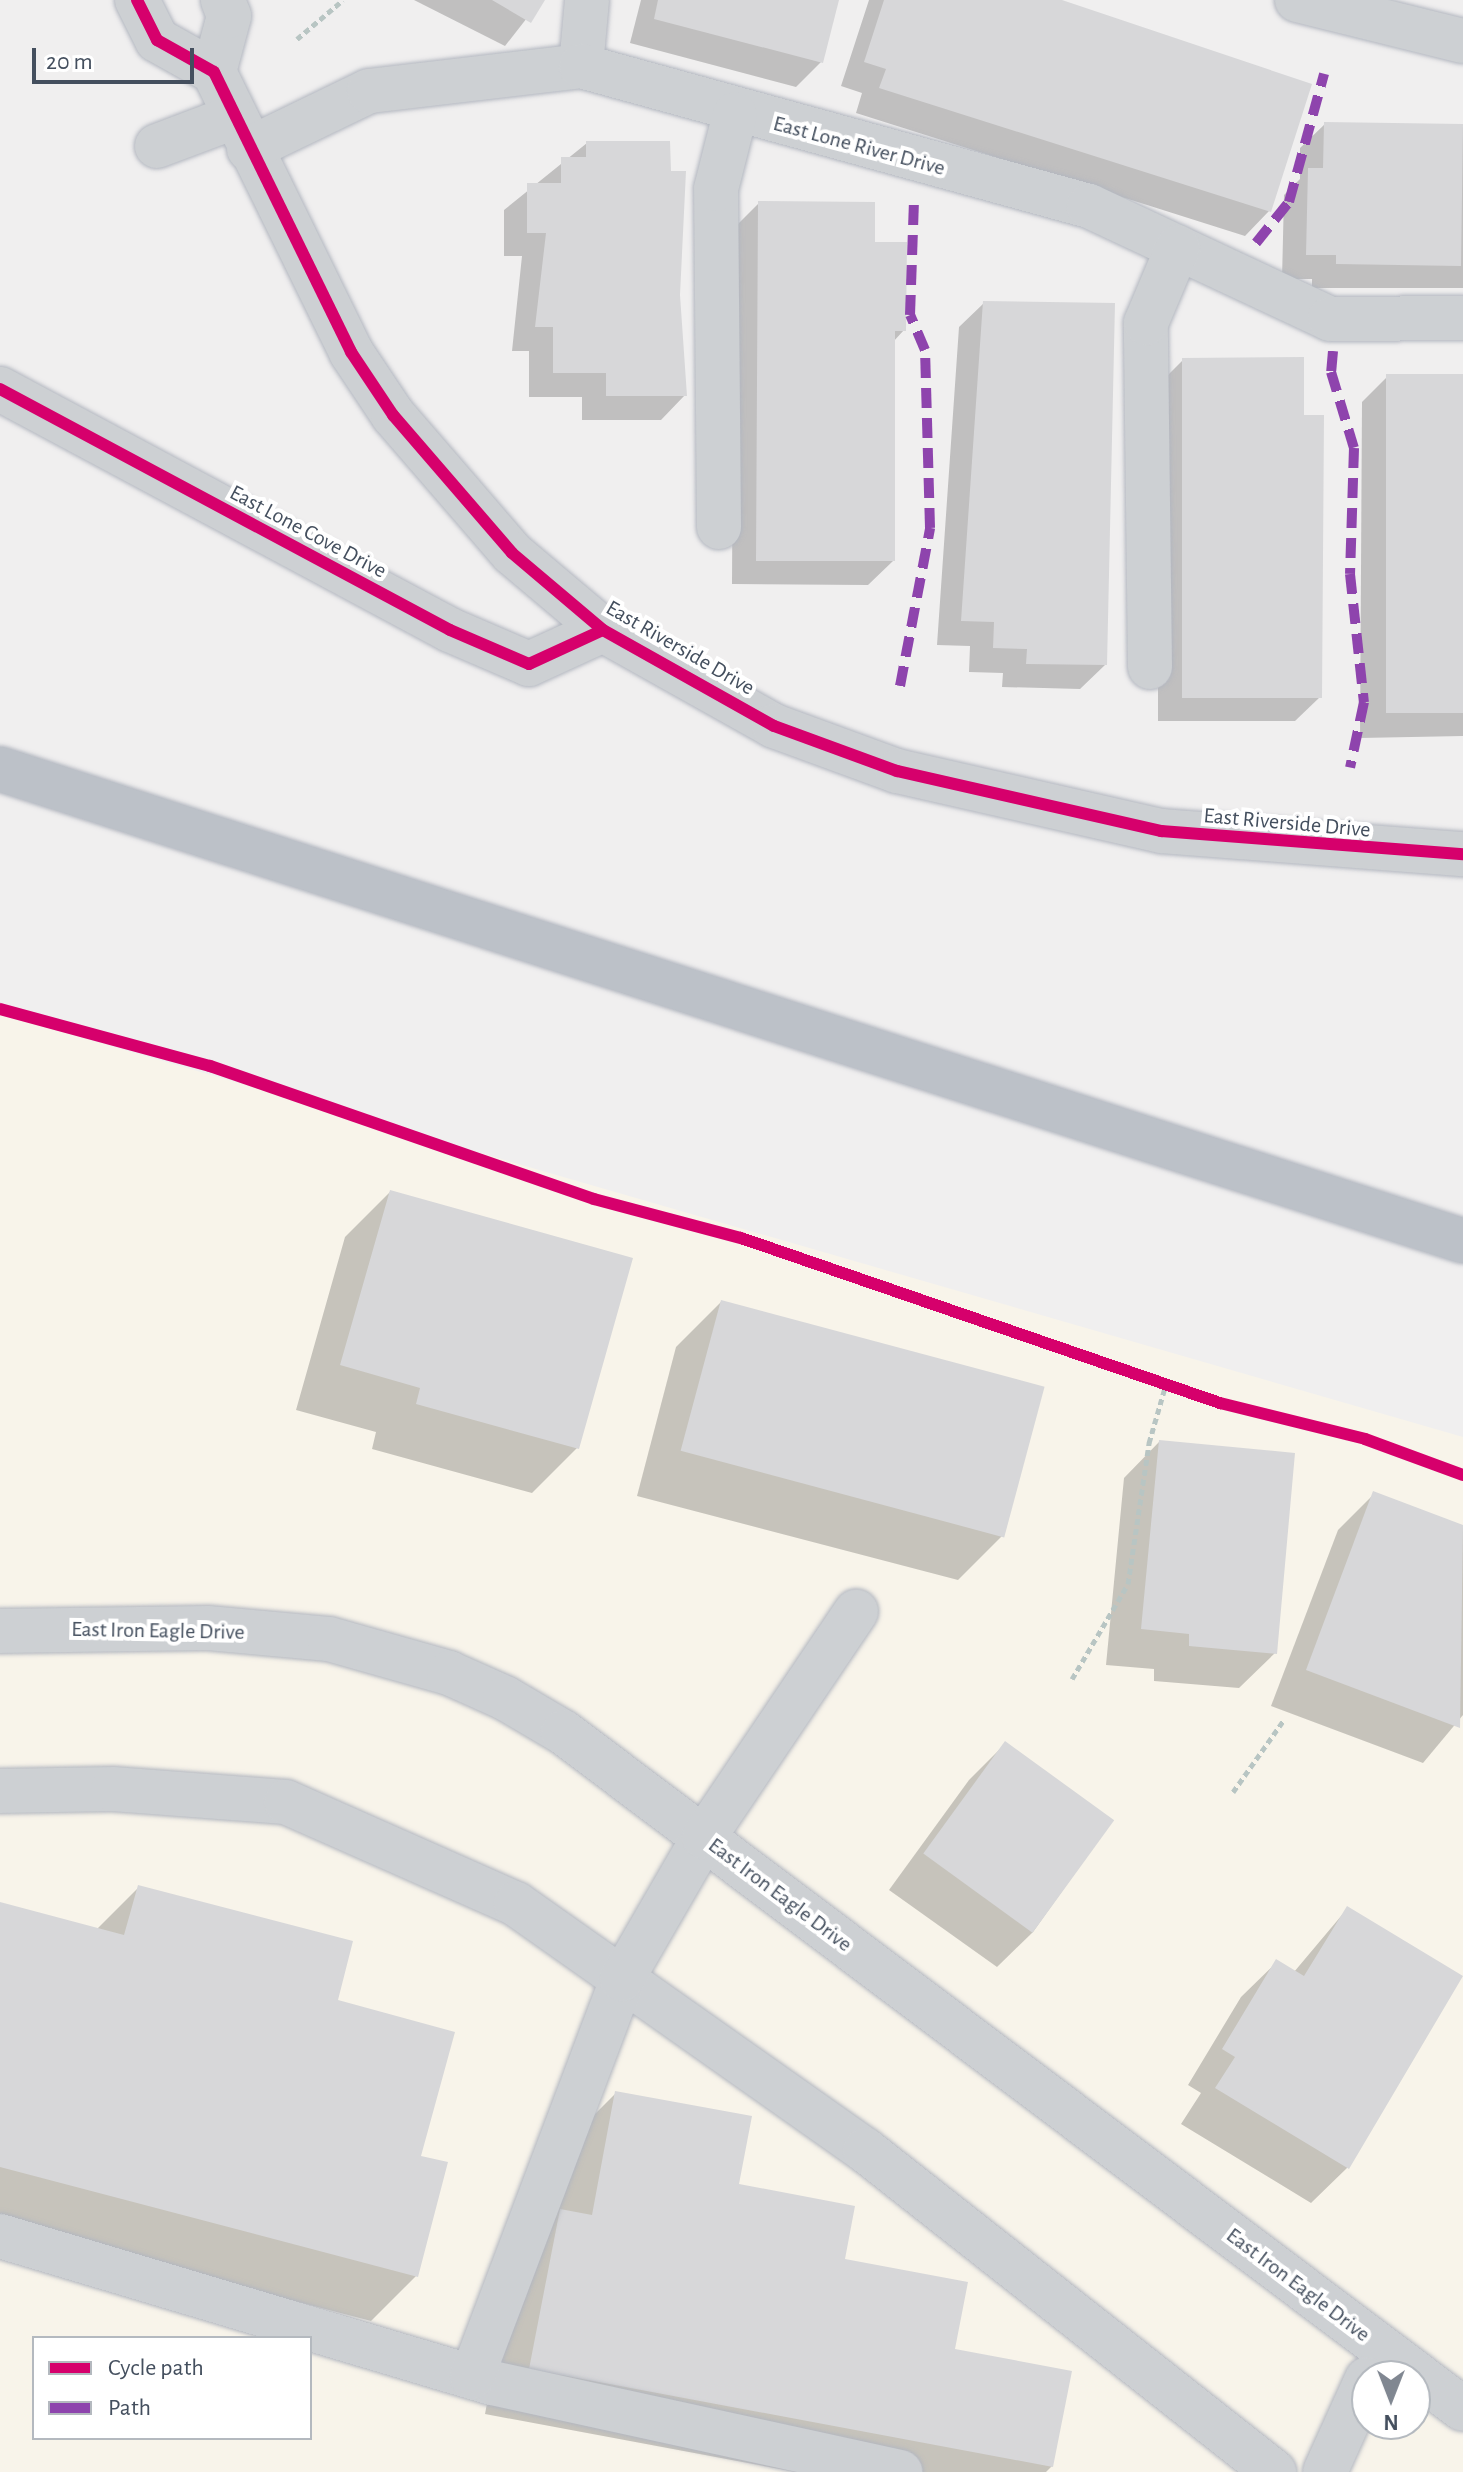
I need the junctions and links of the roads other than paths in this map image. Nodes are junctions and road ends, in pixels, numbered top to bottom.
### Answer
1 (137, 0) edge
2 (223, 0) edge
3 (587, 0) edge
4 (1297, 0) edge
5 (1463, 41) edge
6 (581, 66) junction
7 (214, 72) junction
8 (735, 114) junction
9 (241, 133) junction
10 (157, 146) dead end
11 (1178, 247) junction
12 (1463, 318) edge
13 (0, 389) edge
14 (719, 527) dead end
15 (603, 630) junction
16 (1150, 667) dead end
17 (0, 769) edge
18 (1463, 854) edge
19 (1463, 1241) edge
20 (856, 1612) dead end
21 (0, 1631) edge
22 (0, 1791) edge
23 (704, 1837) junction
24 (622, 1979) junction
25 (0, 2236) edge
26 (1363, 2360) edge
27 (472, 2377) junction
28 (1431, 2394) edge
29 (1463, 2409) edge
30 (1351, 2414) edge
31 (900, 2472) edge
32 (1274, 2472) edge
33 (1325, 2472) edge

1 - 7 street
2 - 7 street
3 - 6 street
4 - 5 street
6 - 8 street, East Lone River Drive
6 - 9 street, East Lone River Drive
7 - 9 street, East Riverside Drive
8 - 11 street, East Lone River Drive
8 - 14 street
9 - 10 street, East Lone River Drive
9 - 15 street, East Riverside Drive
11 - 12 street, East Lone River Drive
11 - 16 street
13 - 15 street, East Lone Cove Drive
15 - 18 street, East Riverside Drive
17 - 19 highway
20 - 23 street
21 - 23 street, East Iron Eagle Drive
22 - 24 street
23 - 24 street
23 - 26 street, East Iron Eagle Drive
24 - 27 street
24 - 32 street
25 - 27 street
27 - 31 street
28 - 29 street, East Iron Eagle Drive
30 - 33 street

